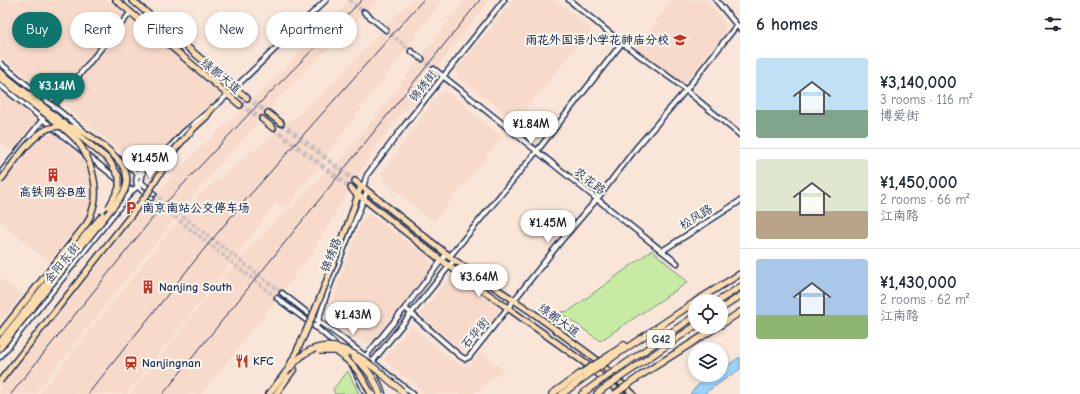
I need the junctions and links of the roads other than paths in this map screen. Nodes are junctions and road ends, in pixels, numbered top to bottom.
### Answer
1 (116, 0) edge
2 (132, 0) edge
3 (326, 0) edge
4 (504, 0) edge
5 (569, 0) edge
6 (716, 0) edge
7 (139, 2) edge
8 (131, 12) junction
9 (364, 12) tunnel mouth
10 (739, 27) edge
11 (386, 30) tunnel mouth
12 (622, 43) junction
13 (411, 51) tunnel mouth
14 (422, 59) tunnel mouth
15 (0, 62) edge
16 (434, 69) tunnel mouth
17 (0, 72) edge
18 (443, 76) junction
19 (0, 78) edge
20 (0, 85) edge
21 (234, 87) junction
22 (686, 90) junction
23 (227, 94) junction
24 (247, 98) tunnel mouth
25 (240, 105) tunnel mouth
26 (54, 106) junction
27 (212, 108) junction
28 (268, 113) tunnel mouth
29 (43, 119) junction
30 (262, 119) tunnel mouth
31 (281, 123) tunnel mouth
32 (273, 128) tunnel mouth
33 (740, 135) edge
34 (100, 143) junction
35 (537, 152) junction
36 (0, 174) edge
37 (140, 175) junction
38 (0, 181) edge
39 (356, 181) tunnel mouth
40 (141, 182) junction
41 (137, 187) junction
42 (351, 188) tunnel mouth
43 (364, 188) junction
44 (132, 191) junction
45 (154, 194) tunnel mouth
46 (357, 195) junction
47 (151, 198) tunnel mouth
48 (364, 199) junction
49 (597, 199) junction
50 (740, 200) edge
51 (662, 251) junction
52 (451, 256) junction
53 (442, 261) junction
54 (677, 263) dead end
55 (449, 266) junction
56 (740, 269) edge
57 (740, 274) edge
58 (722, 284) junction
59 (740, 287) edge
60 (282, 293) tunnel mouth
61 (706, 294) edge
62 (728, 294) edge
63 (740, 296) edge
64 (277, 298) tunnel mouth
65 (514, 301) junction
66 (728, 304) edge
67 (688, 305) edge
68 (405, 308) junction
69 (509, 308) junction
70 (740, 312) edge
71 (412, 313) junction
72 (728, 320) edge
73 (318, 321) junction
74 (688, 321) edge
75 (316, 328) junction
76 (688, 331) edge
77 (0, 333) edge
78 (706, 334) edge
79 (341, 337) junction
80 (0, 342) edge
81 (0, 348) edge
82 (315, 349) junction
83 (334, 351) junction
84 (366, 356) junction
85 (612, 356) junction
86 (0, 357) edge
87 (299, 359) junction
88 (373, 362) junction
89 (294, 369) junction
90 (286, 372) junction
91 (0, 381) edge
92 (403, 392) edge
93 (269, 394) edge
94 (276, 394) edge
95 (366, 394) edge
96 (371, 394) edge
97 (382, 394) edge
98 (413, 394) edge
99 (552, 394) edge
100 (562, 394) edge
101 (582, 394) edge
102 (597, 394) edge
103 (616, 394) edge
104 (622, 394) edge
105 (633, 394) edge

1 - 8 main road, 绿都大道
2 - 7 main road, 绿都大道
3 - 21 street
4 - 18 street, 锦绣街
5 - 12 street
6 - 10 street
7 - 21 main road, 绿都大道
8 - 23 main road, 绿都大道
8 - 26 street
9 - 11 street
10 - 22 street, 石华街
12 - 22 street
12 - 35 street
13 - 14 street
15 - 26 street
15 - 34 street, bridge
16 - 18 street, 农花路
17 - 80 main road, bridge
18 - 35 street, 农花路
18 - 43 street, 锦绣街
19 - 77 main road, bridge
20 - 29 street
21 - 23 street
21 - 24 main road, 绿都大道
22 - 33 street
22 - 49 street, 石华街
23 - 25 main road, 绿都大道
23 - 27 street
26 - 29 street
26 - 37 street
27 - 37 street
27 - 91 main road, bridge
28 - 31 main road
29 - 36 street
29 - 44 street
30 - 32 main road
34 - 38 main road, bridge
34 - 81 main road, bridge
35 - 49 street, 农花路
35 - 52 street
37 - 40 street
37 - 41 street
39 - 43 main road, 绿都大道
40 - 41 street, 金阳东街
40 - 45 street
41 - 44 street, 金阳东街
41 - 47 street
42 - 46 main road, 绿都大道
43 - 46 main road
43 - 48 street, 锦绣路
43 - 52 main road, 绿都大道
44 - 86 street, 金阳东街
46 - 48 main road, 绿都大道
46 - 90 main road, bridge
48 - 53 main road, 绿都大道
48 - 73 street, 锦绣路
49 - 51 street, 农花路
49 - 65 street, 石华街
50 - 51 street, 松风路
51 - 54 street, 农花路
52 - 53 street
52 - 55 street
52 - 65 main road, 绿都大道
53 - 55 main road, 绿都大道
53 - 68 street
55 - 69 main road, 绿都大道
55 - 71 street
56 - 58 highway
57 - 58 highway
58 - 61 highway
59 - 62 highway
60 - 73 street
63 - 66 highway
64 - 75 street
65 - 69 street, 石华街
65 - 105 main road, 绿都大道
67 - 85 highway
68 - 71 street, 石华街
68 - 84 street
69 - 71 street, 石华街
69 - 104 main road, 绿都大道
70 - 72 highway
71 - 88 street
73 - 75 street, 锦绣路
73 - 79 street
74 - 101 highway, G42, bridge
75 - 95 street
76 - 102 highway, G42, bridge
78 - 103 highway, bridge
79 - 84 street
79 - 97 street
82 - 83 highway, bridge
82 - 87 highway, bridge
82 - 92 highway, bridge
83 - 89 highway, bridge
83 - 96 main road, bridge
83 - 97 highway, bridge
84 - 88 street
85 - 99 highway, bridge
85 - 100 highway, bridge
87 - 89 highway, bridge
87 - 90 highway, bridge
88 - 98 street
89 - 94 main road
90 - 93 main road

